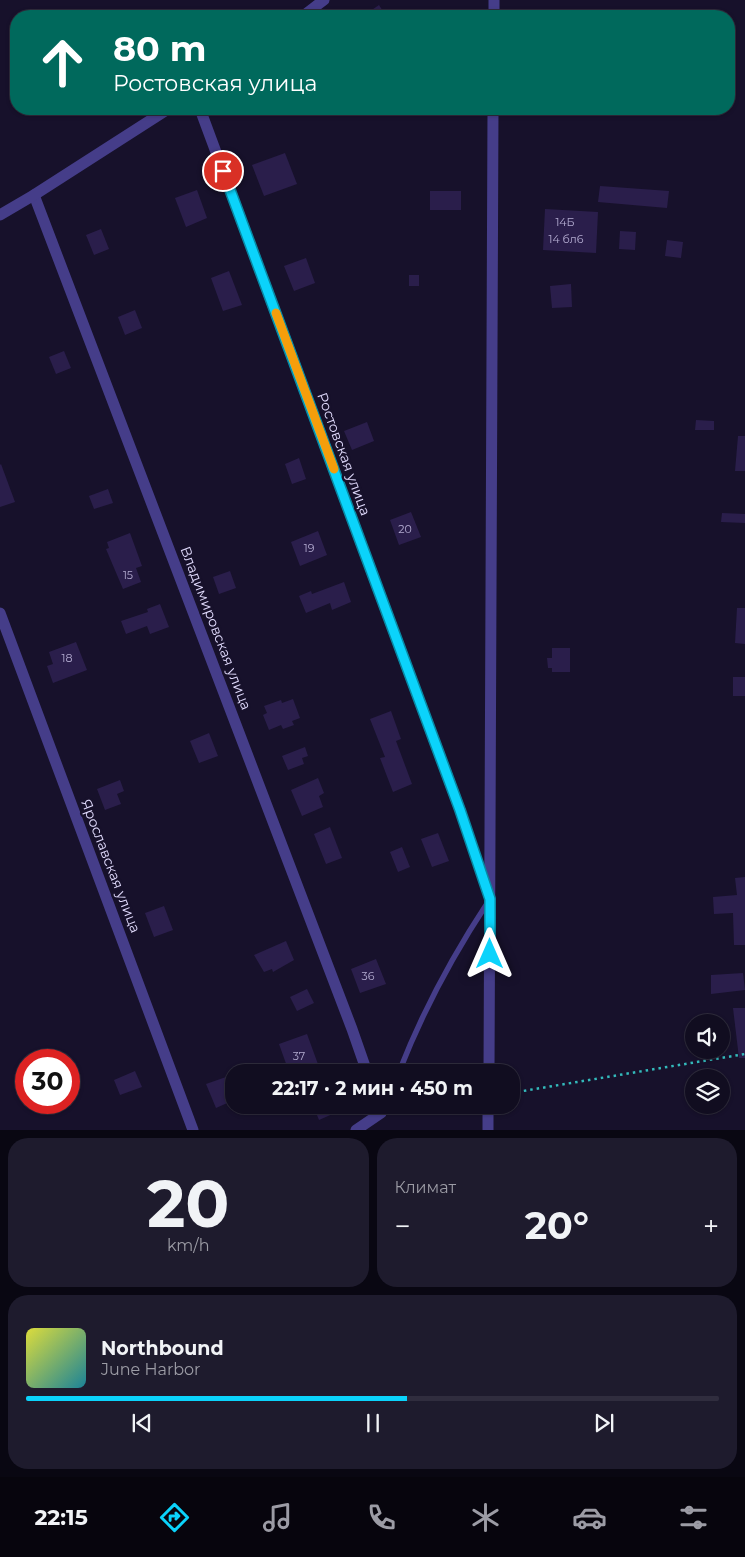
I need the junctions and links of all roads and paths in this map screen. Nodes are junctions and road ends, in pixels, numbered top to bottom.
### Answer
1 (324, 0) edge
2 (310, 10) edge
3 (159, 115) edge
4 (202, 115) edge
5 (494, 115) edge
6 (34, 196) junction
7 (0, 215) edge
8 (0, 613) edge
9 (460, 810) joint
10 (490, 899) junction
11 (745, 1054) edge
12 (364, 1064) edge
13 (401, 1064) edge
14 (489, 1064) edge
15 (520, 1091) edge
16 (374, 1114) edge
17 (488, 1114) edge
18 (193, 1130) edge
19 (356, 1130) edge
20 (488, 1130) edge

1 - 2 street
3 - 6 street
4 - 9 street, Ростовская улица
5 - 10 street
6 - 7 street
6 - 12 street, Владимировская улица
8 - 18 street, Ярославская улица
9 - 10 lane
10 - 13 lane
10 - 14 street
11 - 15 path
16 - 19 street
17 - 20 street

